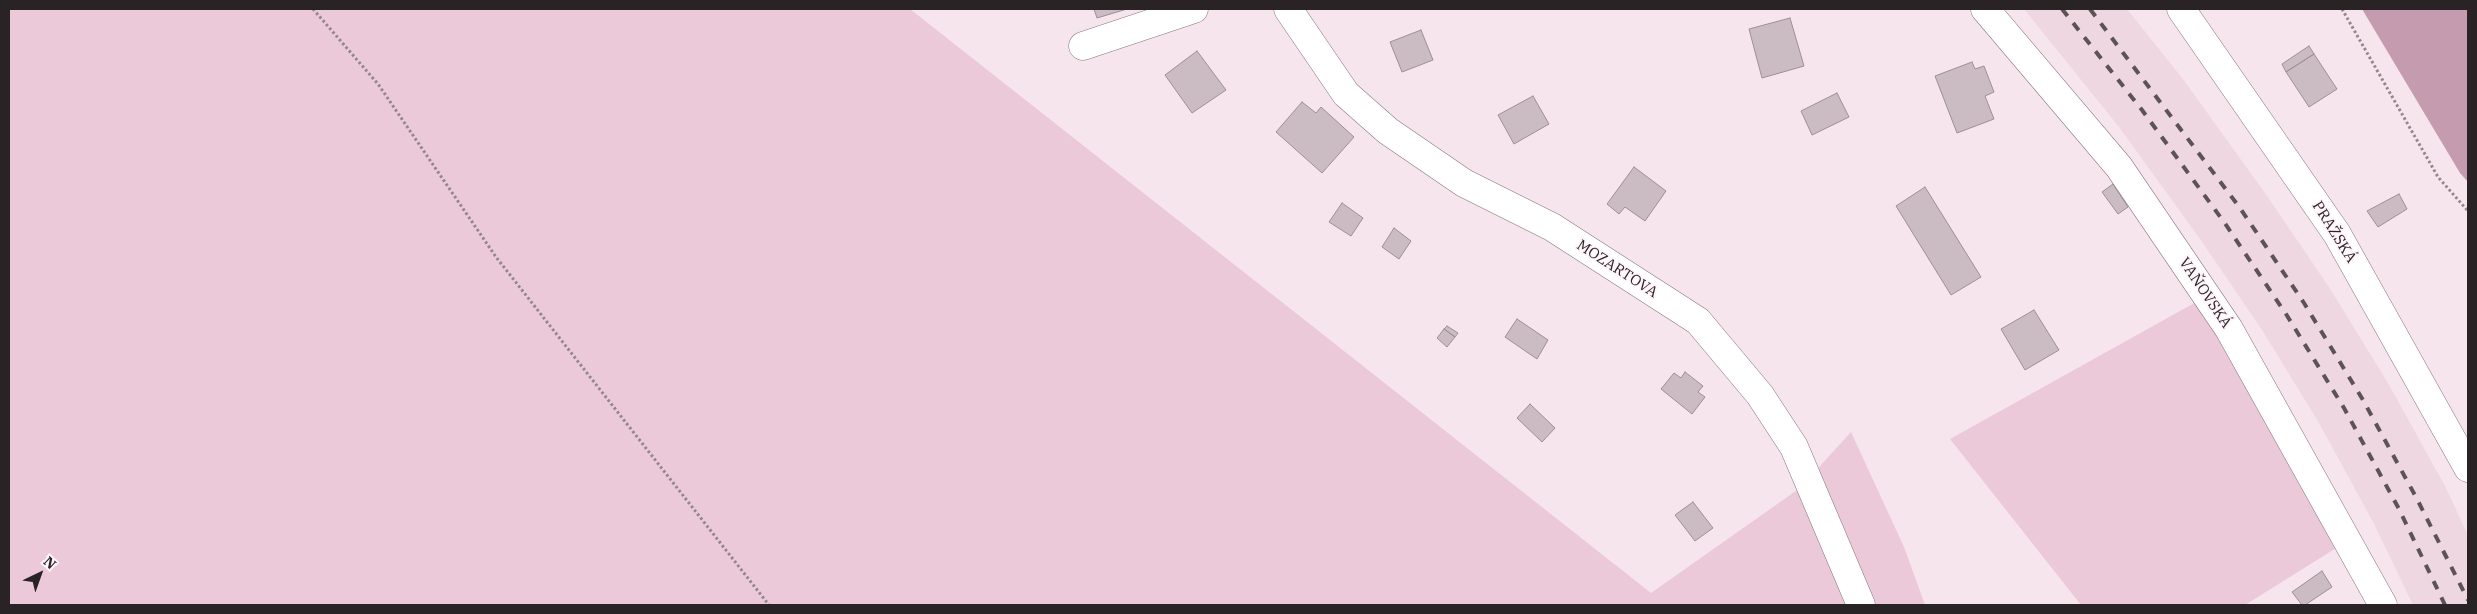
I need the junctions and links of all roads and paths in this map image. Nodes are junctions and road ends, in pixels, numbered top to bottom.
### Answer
1 (313, 9) edge
2 (1194, 9) edge
3 (1288, 9) edge
4 (1985, 9) edge
5 (2181, 9) edge
6 (2342, 9) edge
7 (1083, 46) dead end
8 (2468, 211) edge
9 (2468, 468) edge
10 (769, 605) edge
11 (1861, 605) edge
12 (2383, 605) edge

1 - 10 path
2 - 7 street
3 - 11 street, MOZARTOVA
4 - 12 street, VAŇOVSKÁ
5 - 9 street, PRAŽSKÁ
6 - 8 path

